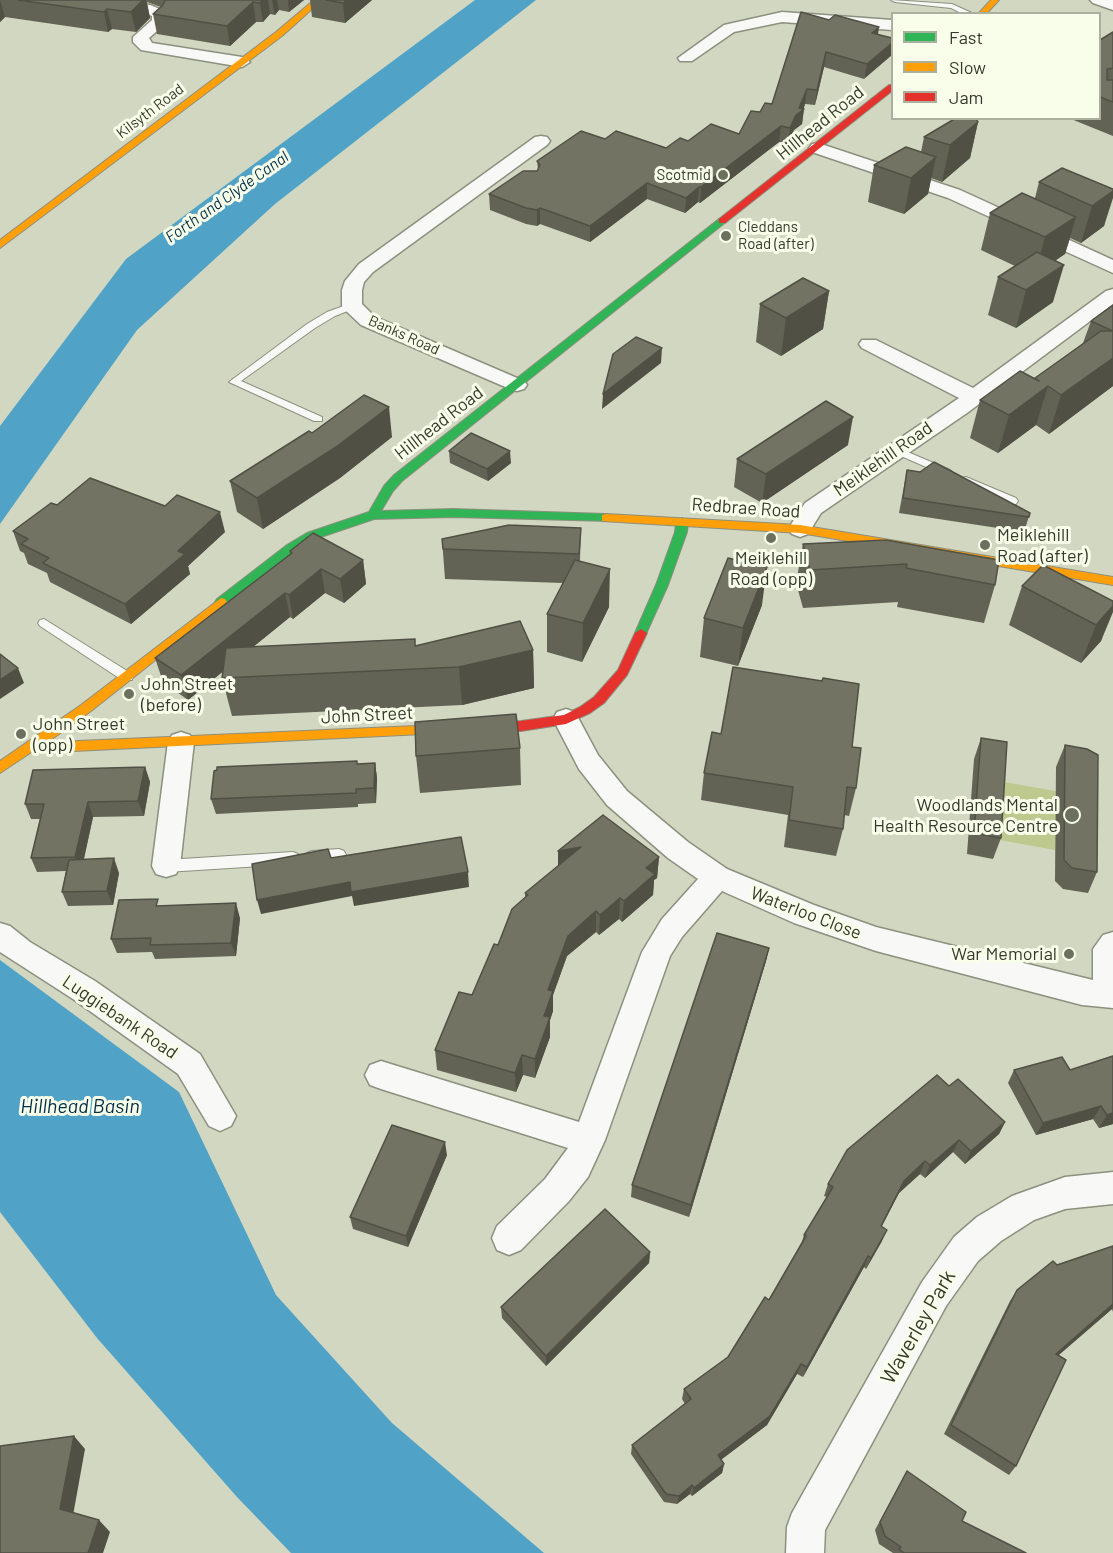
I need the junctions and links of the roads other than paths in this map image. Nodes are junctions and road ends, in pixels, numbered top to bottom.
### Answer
1 (86, 0) edge
2 (318, 0) edge
3 (780, 0) edge
4 (895, 0) edge
5 (969, 0) edge
6 (995, 0) edge
7 (1098, 0) edge
8 (1113, 5) edge
9 (952, 6) junction
10 (966, 12) edge
11 (983, 12) edge
12 (782, 17) junction
13 (891, 25) edge
14 (686, 58) dead end
15 (242, 62) junction
16 (891, 88) edge
17 (540, 141) dead end
18 (818, 148) junction
19 (499, 170) junction
20 (519, 178) edge
21 (0, 245) edge
22 (1113, 267) edge
23 (1113, 295) edge
24 (352, 306) junction
25 (1103, 314) edge
26 (869, 344) dead end
27 (517, 385) junction
28 (974, 397) junction
29 (318, 419) dead end
30 (896, 450) junction
31 (1012, 501) edge
32 (373, 515) junction
33 (682, 522) junction
34 (800, 529) junction
35 (1113, 581) edge
36 (44, 623) dead end
37 (127, 677) junction
38 (566, 719) junction
39 (43, 739) junction
40 (181, 742) junction
41 (0, 768) edge
42 (339, 855) edge
43 (166, 866) joint
44 (717, 877) junction
45 (0, 935) edge
46 (1113, 944) edge
47 (1111, 995) edge
48 (381, 1075) dead end
49 (220, 1116) dead end
50 (589, 1140) junction
51 (1113, 1188) edge
52 (509, 1238) dead end
53 (805, 1553) edge

1 - 15 street
2 - 15 street, Kilsyth Road
3 - 12 street
4 - 9 lane
5 - 9 lane
6 - 11 street
7 - 8 street
9 - 10 lane
12 - 13 street
12 - 14 street
15 - 21 street, Kilsyth Road
16 - 18 street, Hillhead Road
17 - 19 street, Banks Road
18 - 22 street
18 - 27 street, Hillhead Road
19 - 20 street
19 - 24 street, Banks Road
23 - 25 street, Meiklehill Road
24 - 27 street, Banks Road
24 - 29 lane
25 - 28 street, Meiklehill Road
26 - 28 street
27 - 32 street, Hillhead Road
28 - 30 street, Meiklehill Road
30 - 31 lane
30 - 34 street, Meiklehill Road
32 - 33 street, Redbrae Road
32 - 37 street
33 - 34 street, Redbrae Road
33 - 38 street, John Street
34 - 35 street, Redbrae Road
36 - 37 lane
37 - 39 street
38 - 40 street, John Street
38 - 44 street, Waterloo Close
39 - 40 street, John Street
39 - 41 street
40 - 43 street
42 - 43 lane
44 - 47 street, Waterloo Close
44 - 50 street
45 - 49 street, Luggiebank Road
46 - 47 street
48 - 50 street
50 - 52 street
51 - 53 street, Waverley Park

